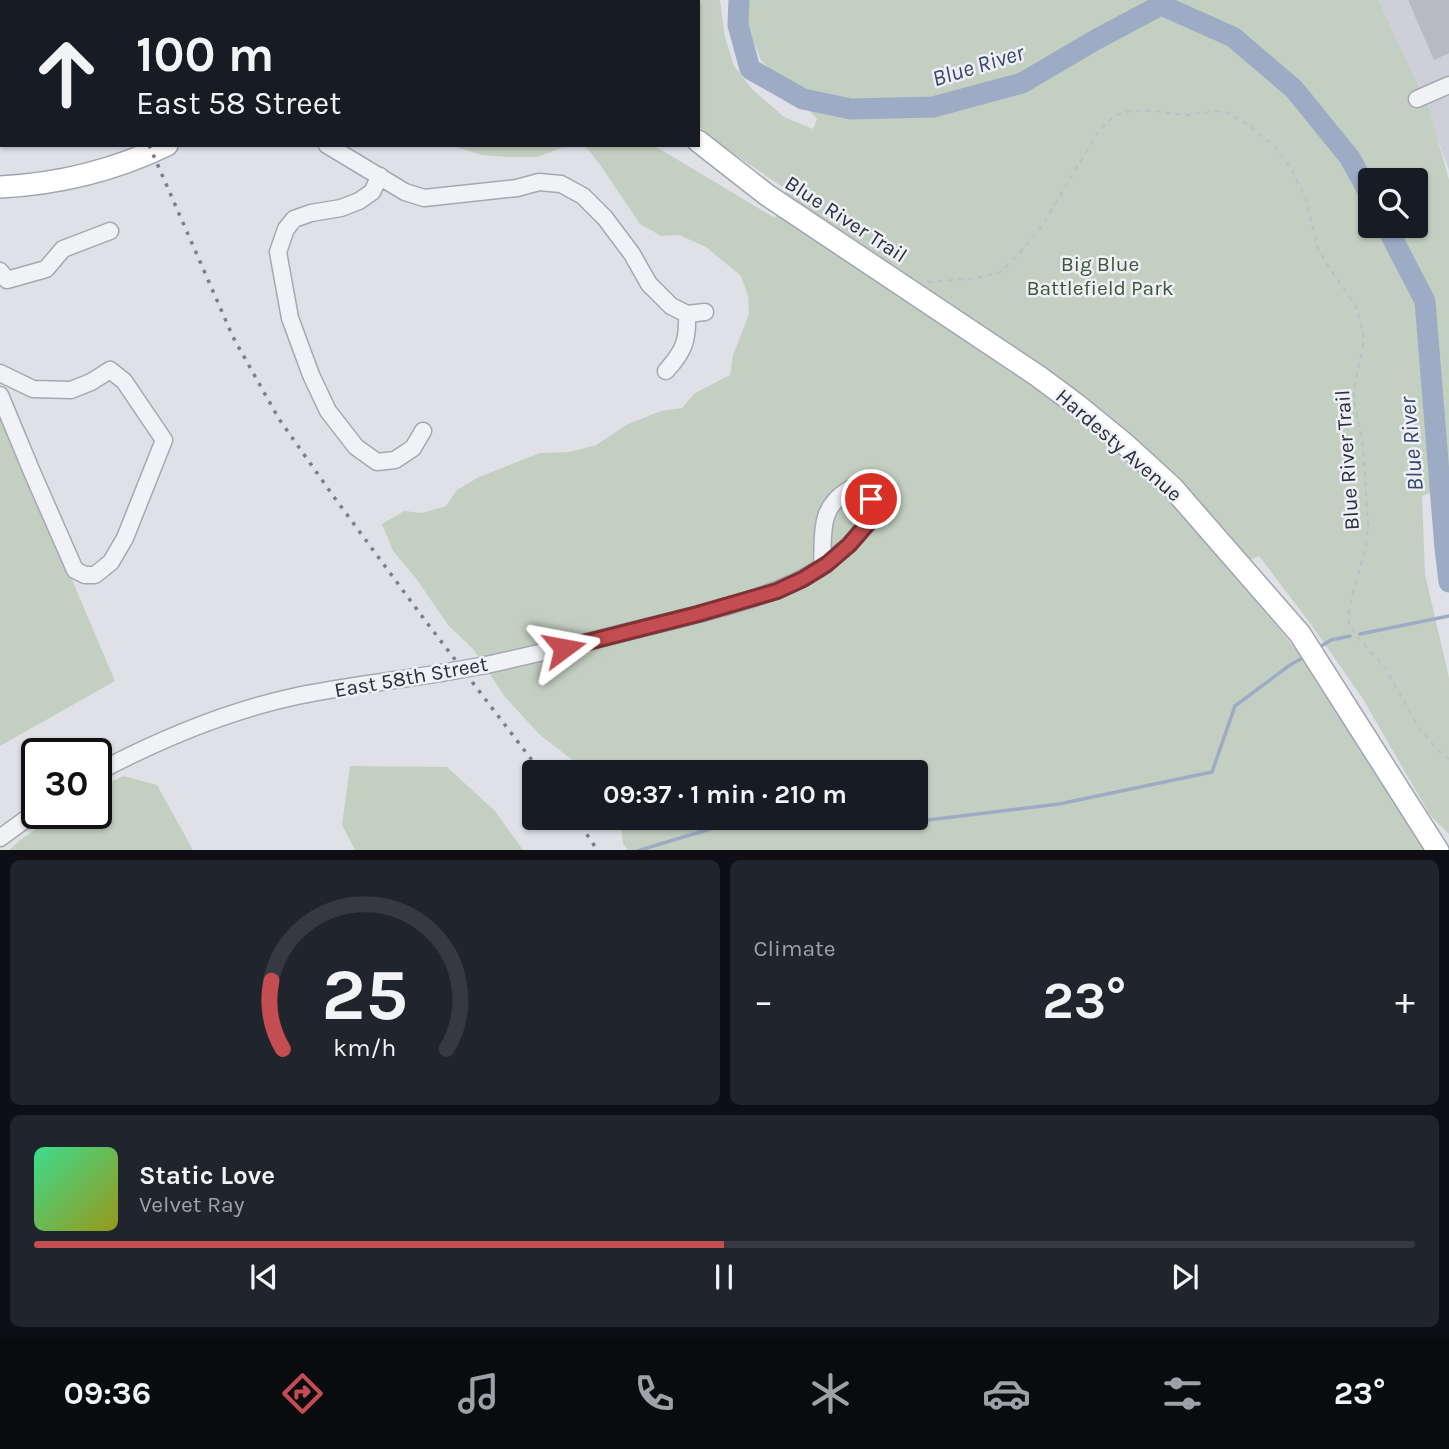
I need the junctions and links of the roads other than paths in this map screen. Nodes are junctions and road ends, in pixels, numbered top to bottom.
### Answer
1 (1449, 85) edge
2 (1417, 99) dead end
3 (700, 143) edge
4 (162, 147) edge
5 (330, 147) edge
6 (380, 176) junction
7 (0, 187) edge
8 (110, 231) dead end
9 (0, 271) edge
10 (705, 312) dead end
11 (687, 314) junction
12 (666, 370) dead end
13 (0, 373) edge
14 (0, 395) edge
15 (423, 431) dead end
16 (822, 567) junction
17 (112, 764) edge
18 (21, 823) edge
19 (0, 838) edge
20 (1438, 850) edge

1 - 2 street
3 - 20 main road, Hardesty Avenue
4 - 7 main road
5 - 6 street
6 - 11 street
6 - 15 street
8 - 9 street
10 - 11 street
11 - 12 street
13 - 14 street
16 - 16 street, East 58th Street
16 - 17 street, East 58th Street, bridge
18 - 19 street

